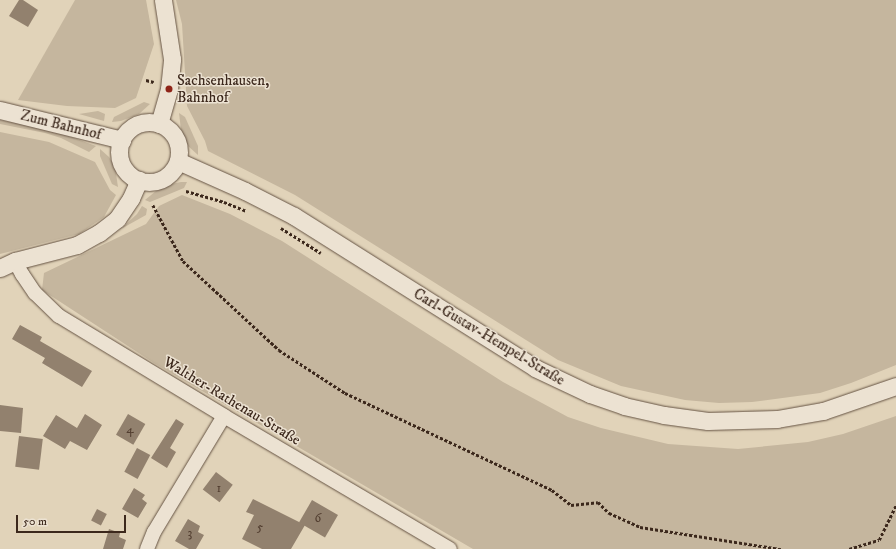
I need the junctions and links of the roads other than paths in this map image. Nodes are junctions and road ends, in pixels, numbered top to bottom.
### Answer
1 (163, 0) edge
2 (0, 110) edge
3 (159, 124) junction
4 (122, 140) junction
5 (178, 161) junction
6 (139, 180) junction
7 (8, 265) edge
8 (896, 386) edge
9 (224, 416) junction
10 (147, 549) edge
11 (450, 549) edge

1 - 3 street
2 - 4 street, Zum Bahnhof
3 - 4 street
3 - 5 street
4 - 6 street
5 - 6 street
5 - 8 street, Carl-Gustav-Hempel-Straße
6 - 7 street
7 - 9 street, Walther-Rathenau-Straße
9 - 10 street
9 - 11 street, Walther-Rathenau-Straße

